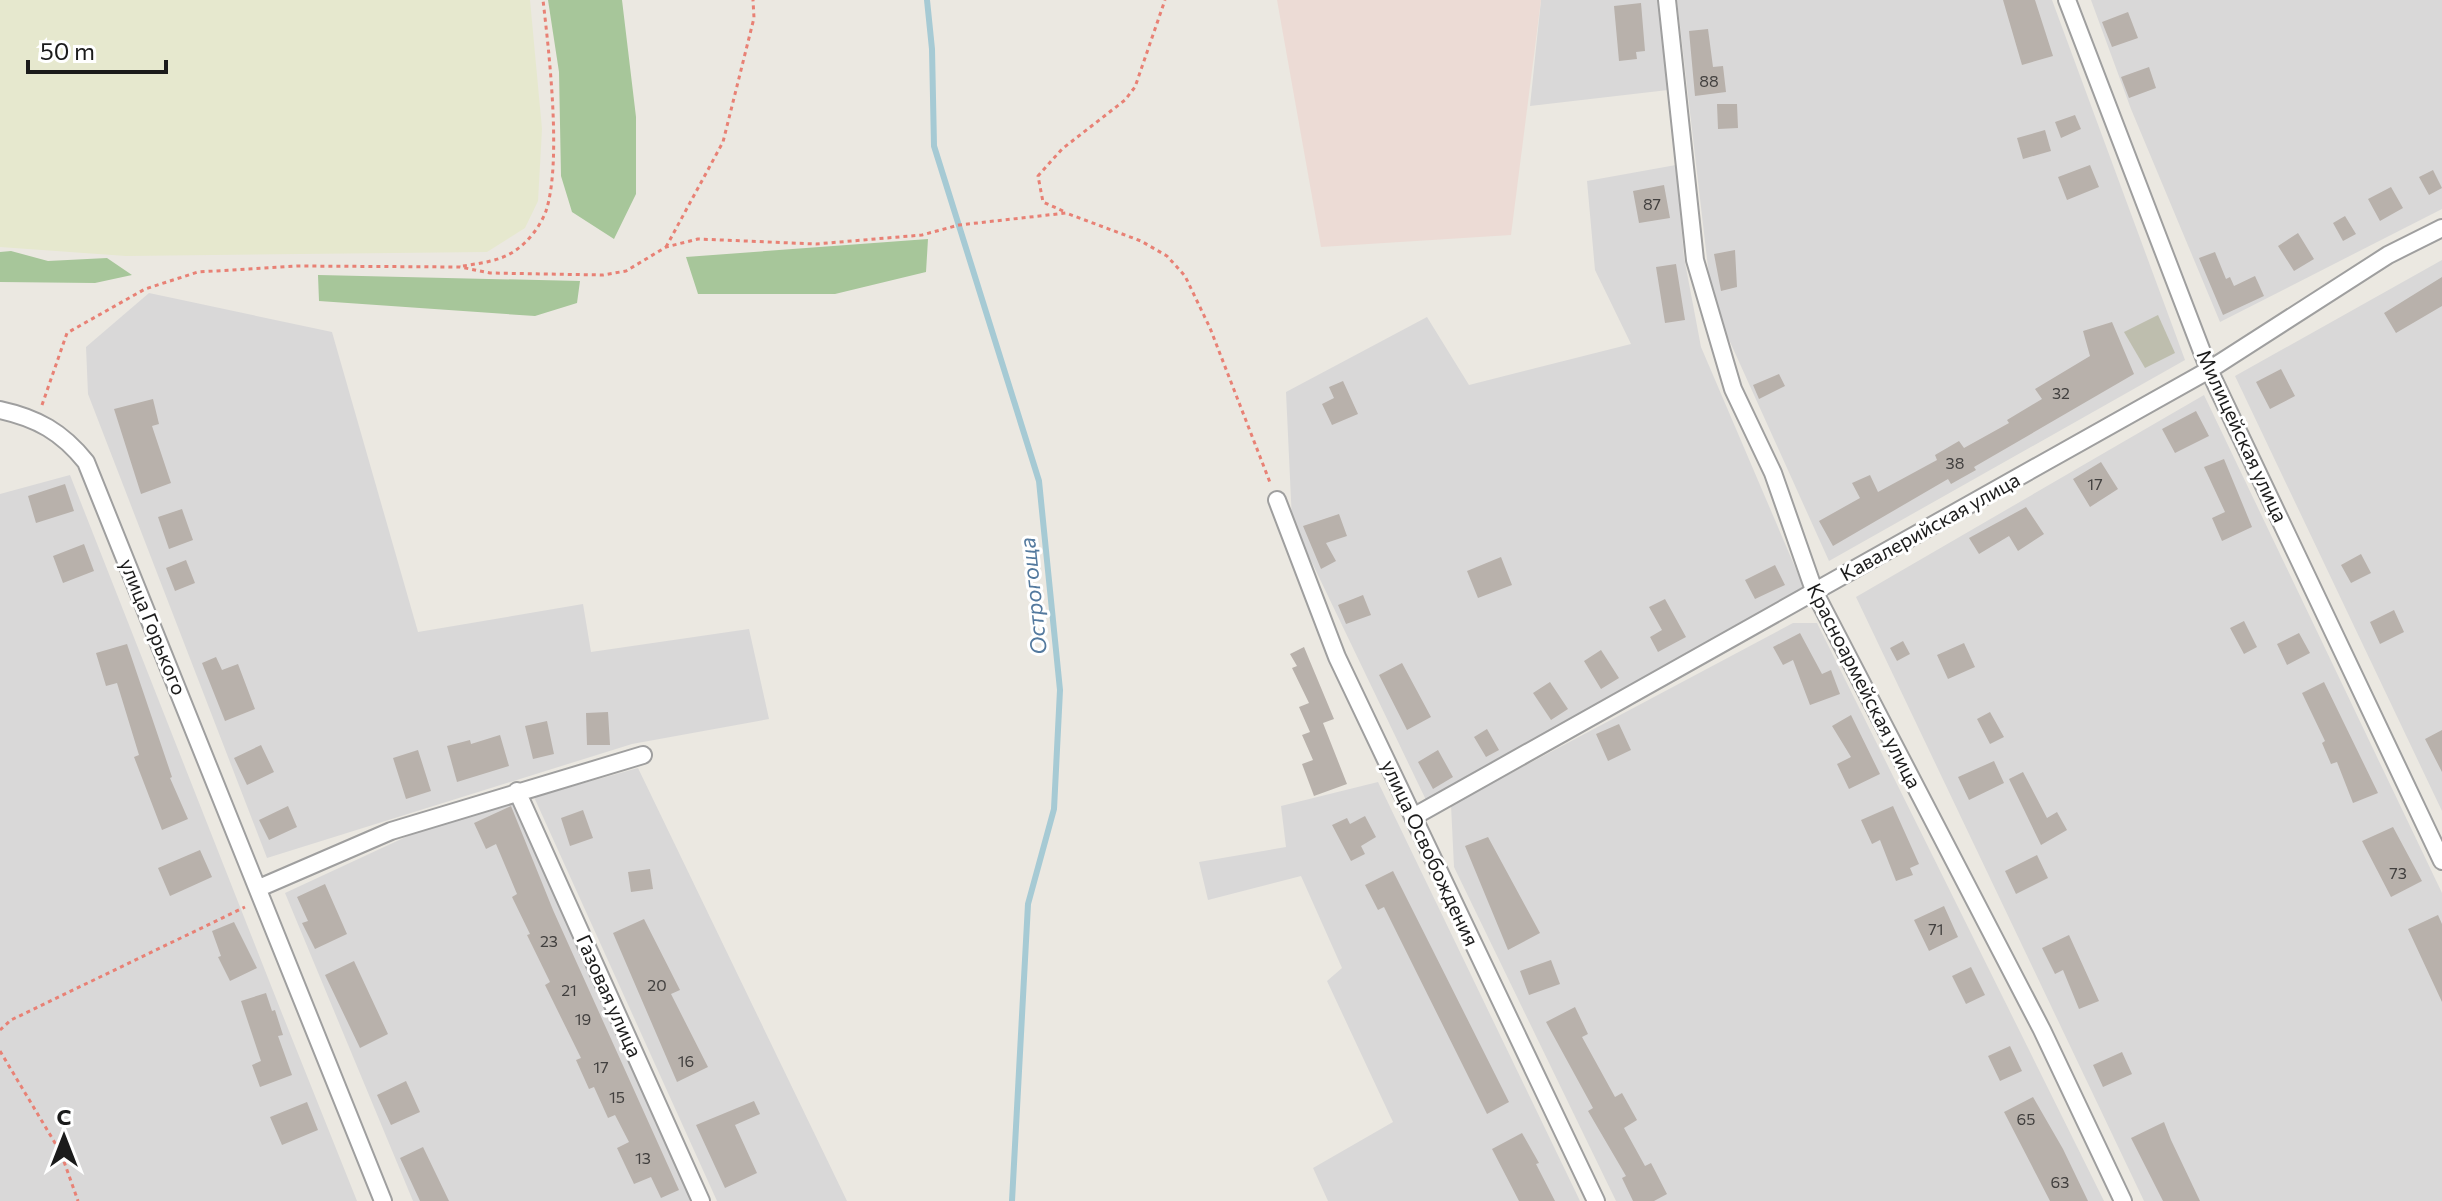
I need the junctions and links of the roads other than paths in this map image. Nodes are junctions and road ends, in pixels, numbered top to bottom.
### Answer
1 (1667, 0) edge
2 (2067, 0) edge
3 (2442, 228) edge
4 (2209, 370) junction
5 (0, 410) edge
6 (1277, 500) road end
7 (1815, 593) junction
8 (643, 755) dead end
9 (517, 791) junction
10 (1413, 817) junction
11 (2442, 861) edge
12 (261, 893) junction
13 (383, 1201) edge
14 (701, 1201) edge
15 (1596, 1201) edge
16 (2123, 1201) edge

1 - 7 street, Красноармейская улица
2 - 4 street, Милицейская улица
3 - 4 street, Кавалерийская улица
4 - 7 street, Кавалерийская улица
4 - 11 street, Милицейская улица
5 - 12 street, улица Горького
6 - 10 street, улица Освобождения
7 - 10 street, Кавалерийская улица
7 - 16 street, Красноармейская улица
8 - 9 street
9 - 12 street
9 - 14 street, Газовая улица
10 - 15 street, улица Освобождения
12 - 13 street, улица Горького

